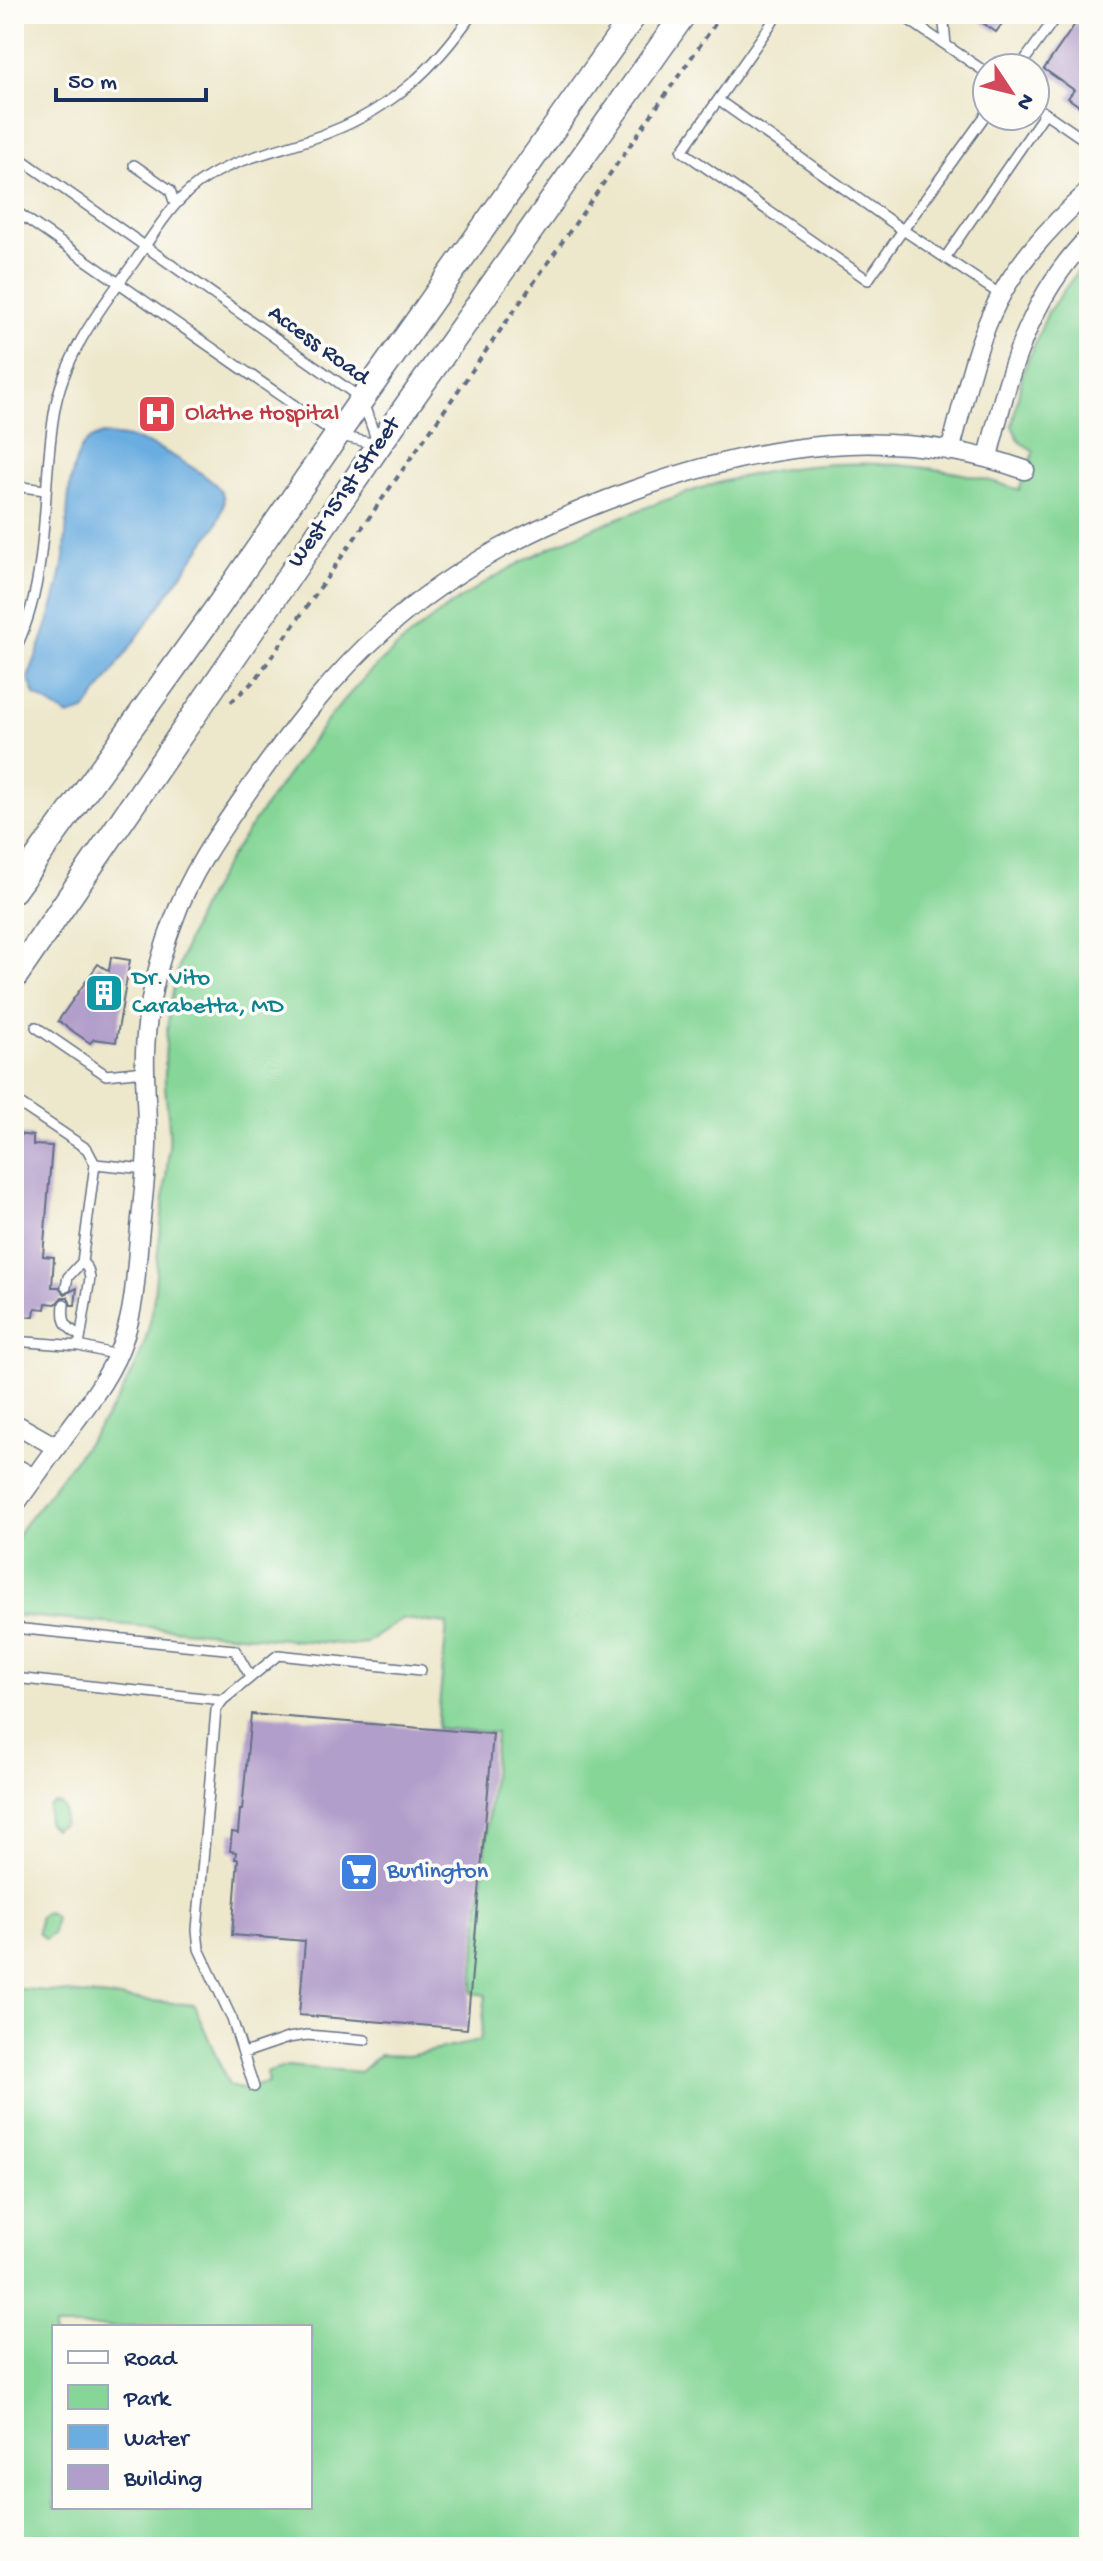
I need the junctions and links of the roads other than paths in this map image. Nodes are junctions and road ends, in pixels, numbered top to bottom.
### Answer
1 (472, 14) edge
2 (635, 14) edge
3 (684, 14) edge
4 (778, 14) edge
5 (900, 14) edge
6 (938, 14) edge
7 (1058, 14) edge
8 (946, 45) junction
9 (1031, 52) edge
10 (971, 62) edge
11 (718, 100) junction
12 (1051, 117) edge
13 (973, 132) edge
14 (1032, 132) edge
15 (1089, 143) edge
16 (14, 154) edge
17 (134, 165) dead end
18 (1089, 191) edge
19 (175, 204) junction
20 (14, 210) edge
21 (903, 230) junction
22 (1089, 237) edge
23 (145, 246) junction
24 (945, 258) junction
25 (119, 283) junction
26 (1001, 295) junction
27 (362, 399) junction
28 (337, 435) junction
29 (379, 445) junction
30 (950, 451) junction
31 (988, 457) junction
32 (1025, 470) dead end
33 (14, 486) edge
34 (45, 490) junction
35 (14, 652) edge
36 (14, 890) edge
37 (14, 978) edge
38 (36, 1027) dead end
39 (145, 1071) junction
40 (14, 1107) edge
41 (95, 1164) junction
42 (145, 1169) junction
43 (82, 1262) junction
44 (66, 1287) dead end
45 (64, 1304) dead end
46 (14, 1341) edge
47 (79, 1341) junction
48 (117, 1355) junction
49 (14, 1423) edge
50 (56, 1447) junction
51 (14, 1467) edge
52 (34, 1478) junction
53 (14, 1506) edge
54 (14, 1628) edge
55 (421, 1670) dead end
56 (250, 1676) junction
57 (14, 1678) edge
58 (223, 1700) junction
59 (365, 2040) dead end
60 (244, 2053) junction
61 (254, 2087) dead end

1 - 19 lane
2 - 27 main road, West 151st Street
3 - 29 main road, West 151st Street
4 - 11 lane
5 - 8 lane
6 - 8 lane
7 - 9 lane
8 - 10 lane
11 - 21 lane
11 - 21 lane
12 - 15 lane
13 - 21 lane
14 - 24 lane
16 - 23 lane, Access Road
17 - 19 lane
18 - 26 street
19 - 23 lane
20 - 25 lane
21 - 24 lane
22 - 31 street
23 - 25 lane
23 - 27 lane, Access Road
24 - 26 lane
25 - 28 lane
25 - 34 lane
26 - 30 street
27 - 28 main road, West 151st Street
27 - 29 lane, Access Road
28 - 29 lane
28 - 36 main road, West 151st Street
29 - 37 main road, West 151st Street
30 - 31 street
30 - 39 street
31 - 32 street
33 - 34 lane
34 - 35 lane
38 - 39 lane
39 - 42 street
40 - 41 lane
41 - 42 lane
41 - 43 lane
42 - 48 street
43 - 44 lane
43 - 47 lane
45 - 47 lane
46 - 47 lane
47 - 48 lane
48 - 50 street
49 - 50 street
50 - 52 street
51 - 52 street
52 - 53 street
54 - 56 lane
55 - 56 lane
56 - 58 lane
57 - 58 lane
58 - 60 lane
59 - 60 lane
60 - 61 lane

